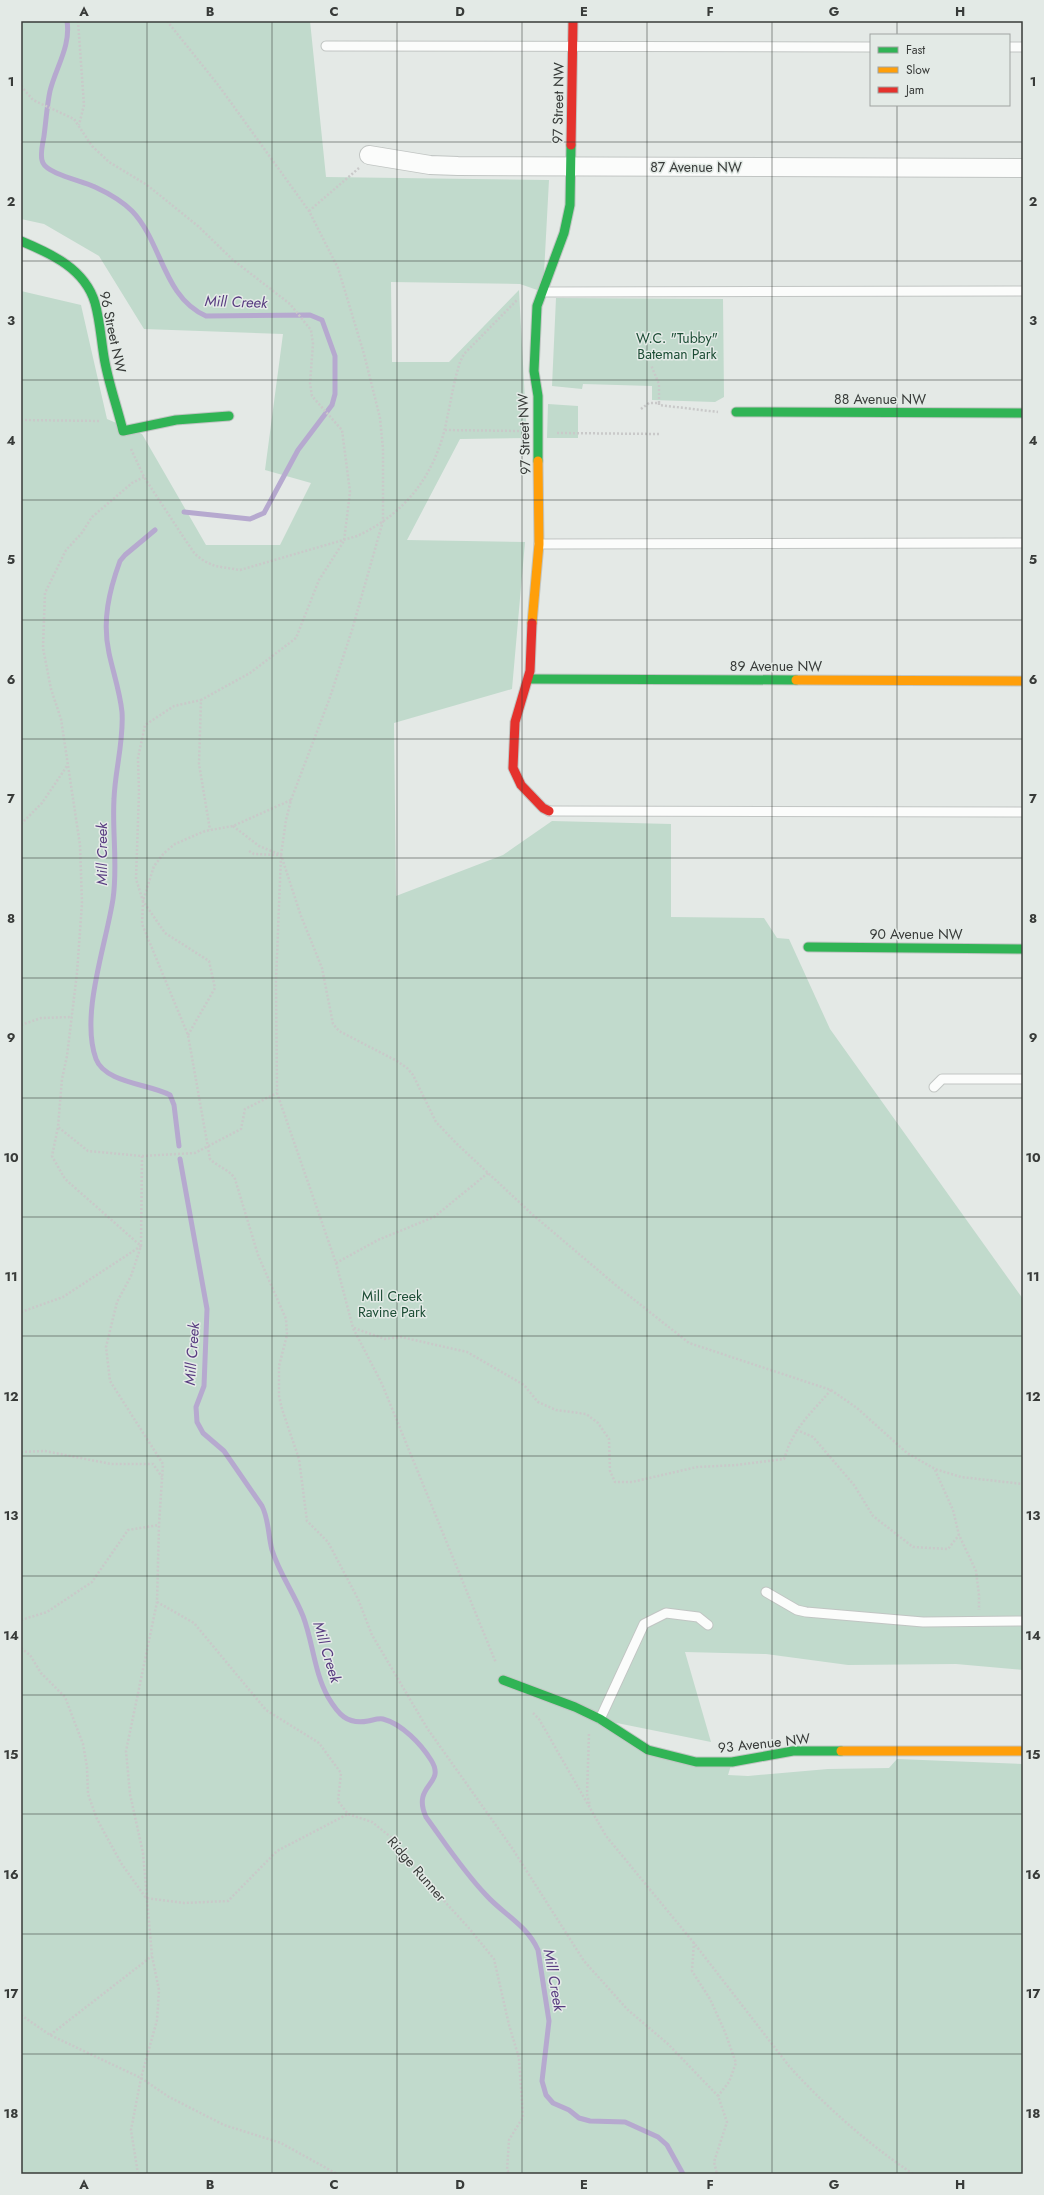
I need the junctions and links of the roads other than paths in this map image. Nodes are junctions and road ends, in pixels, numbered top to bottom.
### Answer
1 (573, 21) edge
2 (326, 46) dead end
3 (573, 46) junction
4 (870, 47) edge
5 (1010, 47) edge
6 (1023, 47) edge
7 (369, 155) road end
8 (571, 166) junction
9 (1023, 168) edge
10 (25, 243) edge
11 (1023, 291) edge
12 (543, 292) junction
13 (736, 412) road end
14 (1023, 413) edge
15 (229, 416) dead end
16 (1023, 543) edge
17 (539, 544) junction
18 (529, 679) junction
19 (1023, 681) edge
20 (548, 811) joint
21 (1023, 812) edge
22 (808, 947) dead end
23 (1023, 949) edge
24 (1023, 1079) edge
25 (934, 1087) dead end
26 (766, 1592) dead end
27 (1023, 1621) edge
28 (708, 1625) dead end
29 (503, 1680) road end
30 (600, 1720) junction
31 (1023, 1751) edge

1 - 3 street, 97 Street NW
2 - 3 lane
3 - 4 lane
3 - 8 street, 97 Street NW
5 - 6 lane
7 - 8 street, 87 Avenue NW
8 - 9 street, 87 Avenue NW
8 - 12 street, 97 Street NW
10 - 15 street, 96 Street NW
11 - 12 lane
12 - 17 street, 97 Street NW
13 - 14 street, 88 Avenue NW
16 - 17 lane
17 - 18 street, 97 Street NW
18 - 19 street, 89 Avenue NW
18 - 20 street, 97 Street NW
20 - 21 lane
22 - 23 street, 90 Avenue NW
24 - 25 lane
26 - 27 lane
28 - 30 lane
29 - 30 street, 93 Avenue NW
30 - 31 street, 93 Avenue NW

